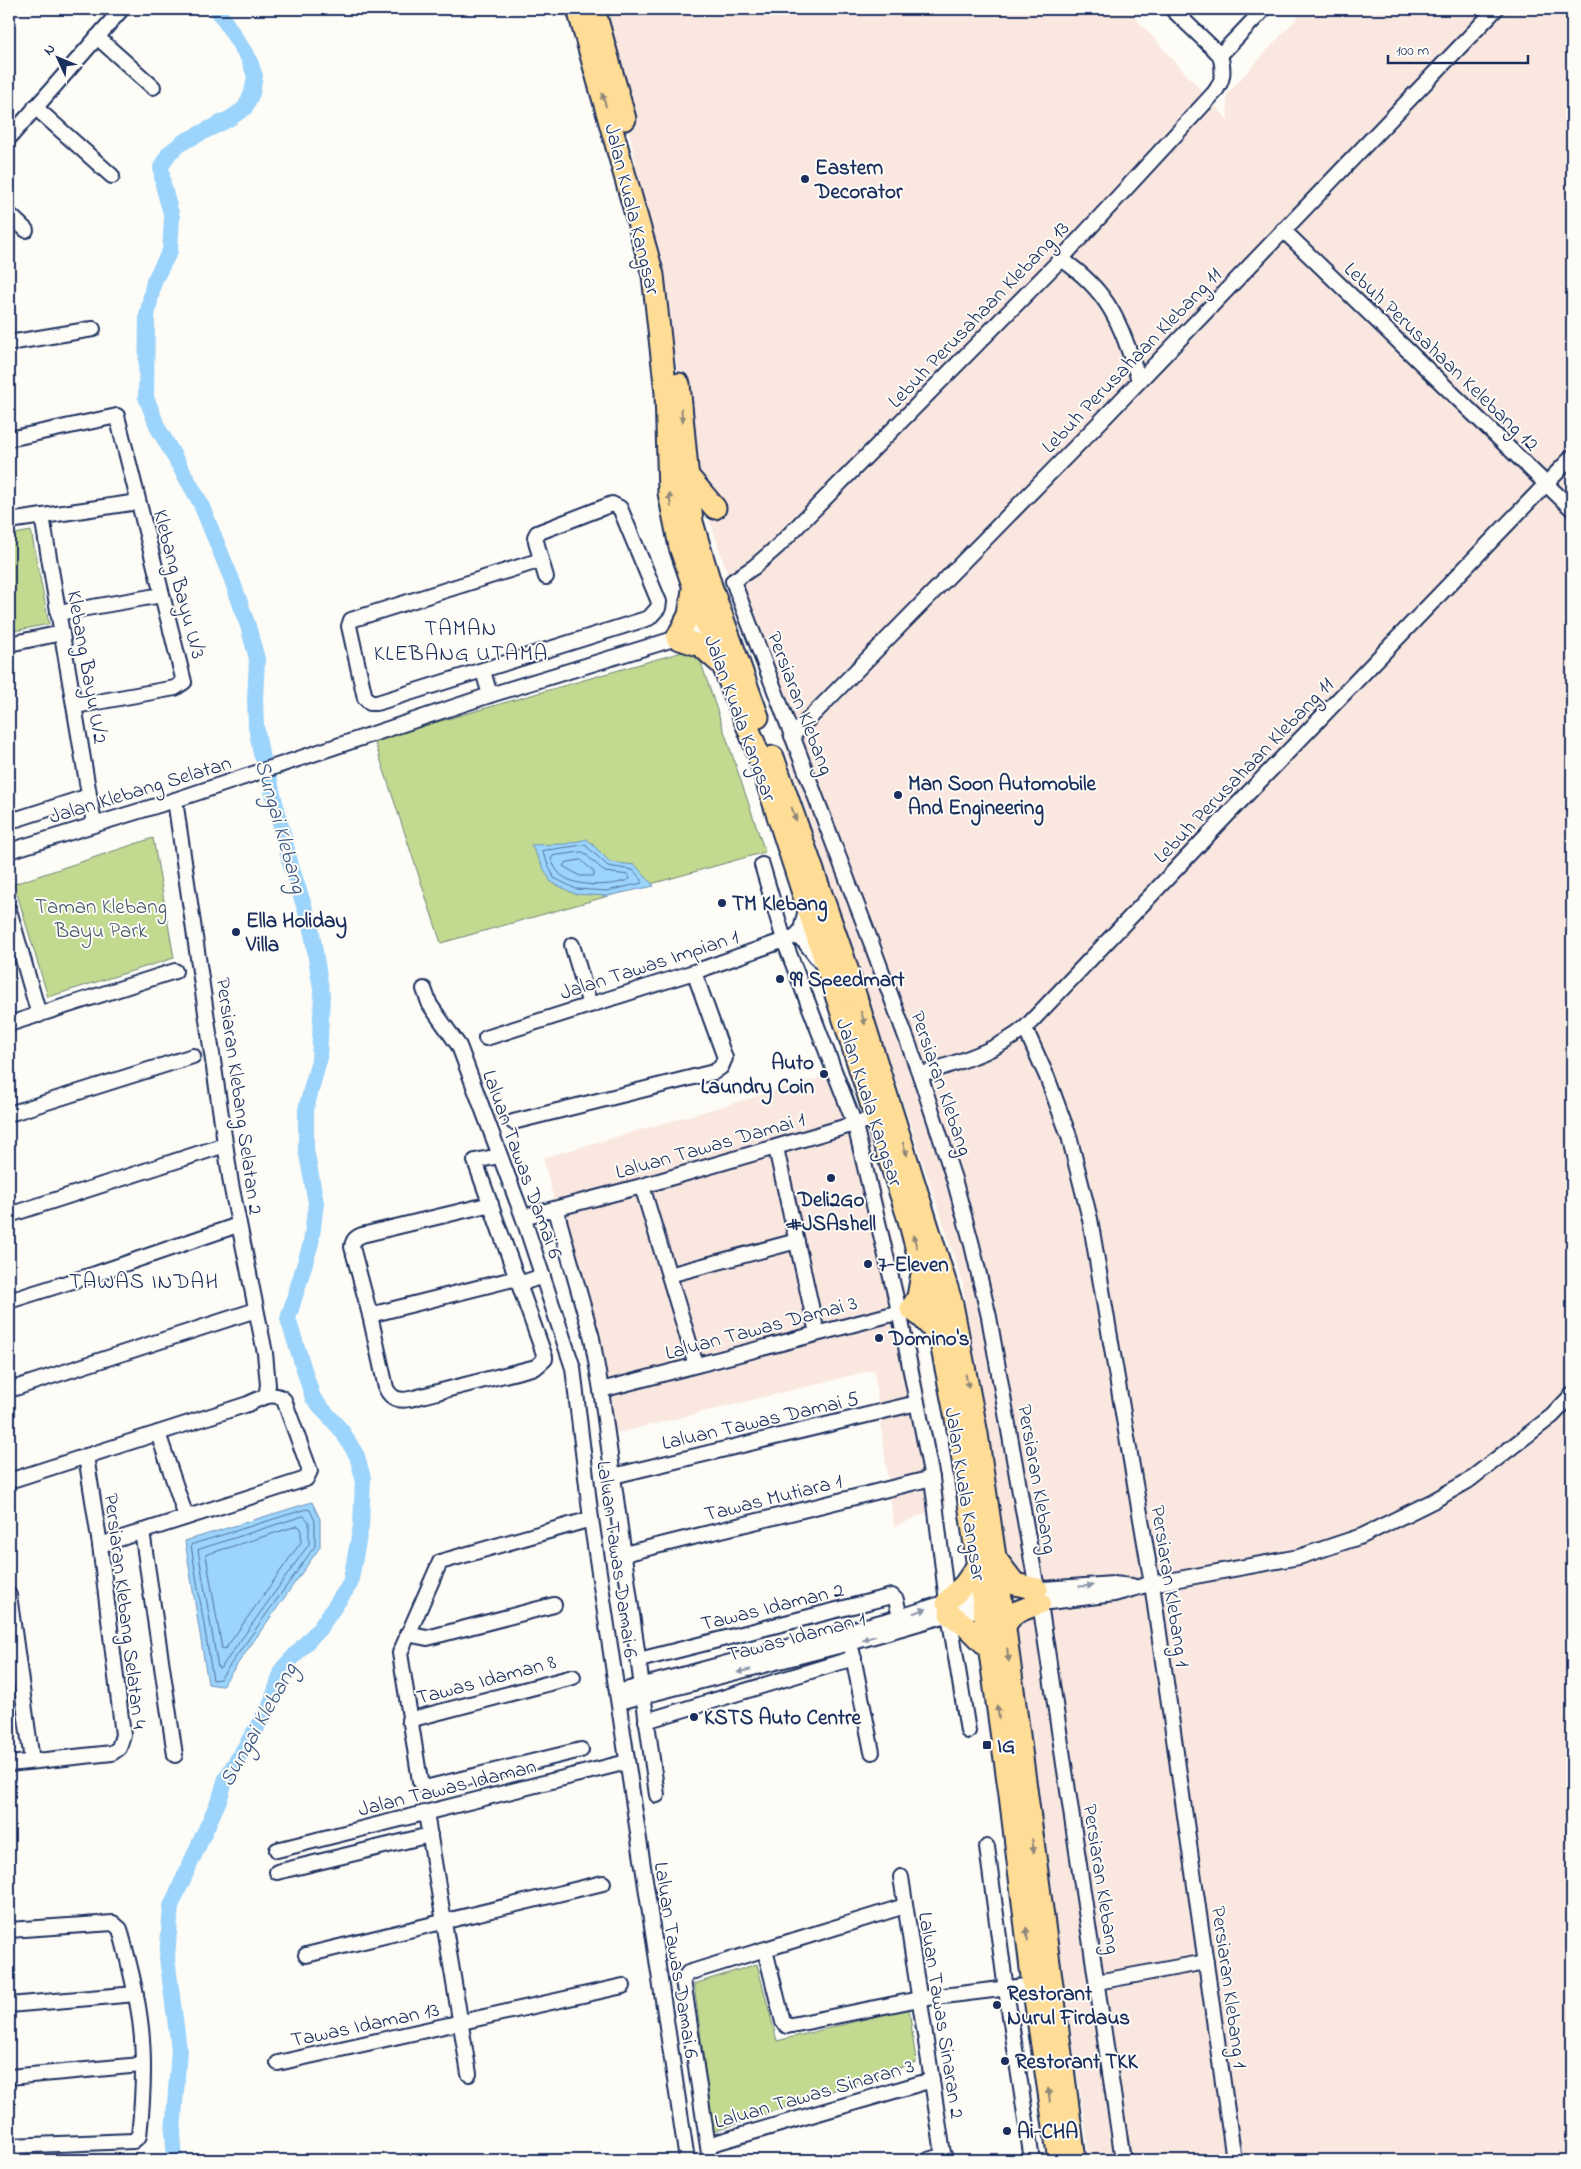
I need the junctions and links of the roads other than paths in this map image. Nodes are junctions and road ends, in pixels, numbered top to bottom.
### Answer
1 (578, 9) edge
2 (594, 9) edge
3 (1172, 9) edge
4 (1264, 9) edge
5 (1496, 9) edge
6 (121, 10) dead end
7 (98, 37) junction
8 (1220, 55) junction
9 (153, 87) dead end
10 (35, 108) junction
11 (9, 138) edge
12 (112, 176) dead end
13 (9, 214) edge
14 (26, 230) dead end
15 (1283, 230) junction
16 (1061, 259) junction
17 (93, 329) dead end
18 (9, 343) edge
19 (1139, 380) junction
20 (9, 439) edge
21 (1572, 457) edge
22 (688, 476) junction
23 (1546, 484) junction
24 (138, 502) junction
25 (715, 508) dead end
26 (1572, 510) edge
27 (42, 516) junction
28 (9, 521) edge
29 (541, 560) junction
30 (546, 577) dead end
31 (701, 581) junction
32 (733, 581) joint
33 (162, 595) junction
34 (58, 614) junction
35 (709, 625) junction
36 (62, 632) junction
37 (677, 638) junction
38 (9, 644) edge
39 (723, 667) junction
40 (483, 671) junction
41 (490, 695) junction
42 (75, 706) junction
43 (759, 719) junction
44 (792, 736) junction
45 (89, 796) junction
46 (175, 800) junction
47 (9, 815) edge
48 (94, 824) junction
49 (9, 851) edge
50 (762, 866) dead end
51 (806, 908) junction
52 (9, 910) edge
53 (790, 938) junction
54 (572, 945) dead end
55 (826, 968) junction
56 (175, 971) dead end
57 (694, 972) junction
58 (424, 989) dead end
59 (590, 1005) junction
60 (39, 1015) junction
61 (9, 1024) edge
62 (1025, 1028) junction
63 (486, 1038) dead end
64 (193, 1056) dead end
65 (920, 1075) junction
66 (9, 1114) edge
67 (875, 1118) junction
68 (513, 1122) dead end
69 (855, 1125) junction
70 (225, 1145) junction
71 (776, 1148) junction
72 (498, 1156) junction
73 (642, 1186) junction
74 (491, 1204) junction
75 (556, 1210) junction
76 (9, 1215) edge
77 (523, 1217) junction
78 (238, 1225) junction
79 (797, 1241) junction
80 (932, 1266) junction
81 (669, 1275) junction
82 (543, 1276) junction
83 (518, 1281) junction
84 (9, 1301) edge
85 (914, 1308) junction
86 (256, 1310) junction
87 (370, 1315) junction
88 (818, 1333) junction
89 (949, 1336) junction
90 (696, 1365) junction
91 (9, 1390) edge
92 (601, 1390) junction
93 (1572, 1395) edge
94 (266, 1396) junction
95 (917, 1403) junction
96 (158, 1433) junction
97 (86, 1456) junction
98 (613, 1476) junction
99 (932, 1478) junction
100 (9, 1481) edge
101 (186, 1517) junction
102 (591, 1519) junction
103 (142, 1531) junction
104 (100, 1545) junction
105 (624, 1554) junction
106 (986, 1562) junction
107 (1146, 1585) junction
108 (9, 1595) edge
109 (1038, 1596) junction
110 (554, 1605) dead end
111 (995, 1605) junction
112 (948, 1608) junction
113 (900, 1617) junction
114 (782, 1624) junction
115 (407, 1634) junction
116 (850, 1643) junction
117 (989, 1648) junction
118 (790, 1653) junction
119 (854, 1658) junction
120 (639, 1660) junction
121 (574, 1677) dead end
122 (643, 1691) junction
123 (618, 1697) junction
124 (410, 1720) junction
125 (646, 1721) junction
126 (968, 1731) dead end
127 (581, 1750) dead end
128 (872, 1752) dead end
129 (175, 1755) dead end
130 (32, 1761) junction
131 (627, 1762) junction
132 (9, 1764) edge
133 (656, 1795) dead end
134 (426, 1813) junction
135 (430, 1835) junction
136 (987, 1847) dead end
137 (277, 1850) dead end
138 (277, 1872) dead end
139 (901, 1877) dead end
140 (603, 1883) dead end
141 (905, 1906) junction
142 (444, 1922) junction
143 (9, 1930) edge
144 (765, 1950) junction
145 (306, 1955) dead end
146 (1206, 1962) junction
147 (1097, 1982) junction
148 (1033, 1985) junction
149 (623, 1986) dead end
150 (1006, 1990) junction
151 (136, 1994) junction
152 (920, 1999) junction
153 (9, 2005) edge
154 (461, 2023) junction
155 (278, 2063) dead end
156 (142, 2065) junction
157 (470, 2074) dead end
158 (9, 2077) edge
159 (932, 2080) junction
160 (708, 2145) junction
161 (9, 2146) edge
162 (944, 2158) edge
163 (687, 2160) edge
164 (710, 2160) edge
165 (928, 2160) edge
166 (1032, 2160) edge
167 (1059, 2160) edge
168 (1076, 2160) edge
169 (1123, 2160) edge
170 (1234, 2160) edge

31 -> 1 highway, Jalan Kuala Kangsar
2 -> 22 highway, Jalan Kuala Kangsar
3 - 8 street
4 - 8 street
5 - 15 street, Lebuh Perusahaan Klebang 11
6 - 7 street
7 - 9 street
7 - 10 street
8 - 16 street, Lebuh Perusahaan Klebang 13
10 - 11 street
10 - 12 street
13 - 14 street
15 - 19 street, Lebuh Perusahaan Klebang 11
15 - 23 street, Lebuh Perusahaan Kelebang 12
16 - 19 street
16 - 32 street, Lebuh Perusahaan Klebang 13
17 - 18 street
19 - 44 street, Lebuh Perusahaan Klebang 11
20 - 24 street, Klebang Bayu U/3
21 - 23 street, Lebuh Perusahaan Klebang 11
22 - 25 highway
22 - 31 highway, Jalan Kuala Kangsar
23 - 26 street, Lebuh Perusahaan Kelebang 12
23 - 62 street, Lebuh Perusahaan Klebang 11
24 - 27 street
24 - 33 street, Klebang Bayu U/3
27 - 28 street
27 - 34 street, Klebang Bayu U/2
29 - 30 street
29 - 40 street
29 - 40 street
31 - 35 highway
31 - 37 highway
31 - 43 highway, Jalan Kuala Kangsar
32 - 44 street, Persiaran Klebang
33 - 34 street
33 - 42 street, Klebang Bayu U/3
34 - 36 street, Klebang Bayu U/2
35 - 37 street, Jalan Klebang Selatan
35 - 39 highway, Jalan Kuala Kangsar
35 - 43 highway
36 - 38 street
36 - 42 street, Klebang Bayu U/2
37 - 39 highway
37 - 41 street, Jalan Klebang Selatan
39 - 51 highway, Jalan Kuala Kangsar
40 - 41 street
41 - 46 street, Jalan Klebang Selatan
42 - 45 street, Klebang Bayu U/2
43 -> 80 highway, Jalan Kuala Kangsar
44 - 65 street, Persiaran Klebang
45 - 47 street
45 - 48 street, Klebang Bayu U/2
46 - 48 street, Jalan Klebang Selatan
46 - 70 street, Persiaran Klebang Selatan 2
48 - 49 street, Jalan Klebang Selatan
50 - 53 street
51 - 53 street
51 - 55 highway, Jalan Kuala Kangsar
52 - 60 street
53 - 55 street
53 - 57 street, Jalan Tawas Impian 1
53 - 69 street
54 - 59 street
55 - 67 highway, Jalan Kuala Kangsar
56 - 60 street
57 - 59 street, Jalan Tawas Impian 1
57 - 68 street
58 - 72 street, Laluan Tawas Damai 6
59 - 63 street, Jalan Tawas Impian 1
60 - 61 street
62 - 65 street, Lebuh Perusahaan Klebang 11
62 - 107 street, Persiaran Klebang 1
64 - 66 street
65 - 109 street, Persiaran Klebang
67 - 69 street, Laluan Tawas Damai 1
80 -> 67 highway, Jalan Kuala Kangsar
69 - 71 street, Laluan Tawas Damai 1
69 - 85 street
70 - 76 street
70 - 78 street, Persiaran Klebang Selatan 2
71 - 73 street, Laluan Tawas Damai 1
71 - 79 street
72 - 74 street
72 - 77 street, Laluan Tawas Damai 6
73 - 75 street, Laluan Tawas Damai 1
73 - 81 street
74 - 83 street
74 - 87 street
75 - 77 street, Laluan Tawas Damai 1
75 - 92 street, Laluan Tawas Damai 6
77 - 82 street, Laluan Tawas Damai 6
78 - 84 street
78 - 86 street, Persiaran Klebang Selatan 2
79 - 81 street
79 - 88 street
80 - 85 highway, Jalan Kuala Kangsar
80 - 89 highway, Jalan Kuala Kangsar
81 - 90 street
82 - 83 street
82 - 102 street, Laluan Tawas Damai 6
83 - 87 street
83 - 87 street
85 - 88 street, Laluan Tawas Damai 3
85 - 89 highway
85 - 95 street
86 - 91 street
86 - 94 street, Persiaran Klebang Selatan 2
88 - 90 street, Laluan Tawas Damai 3
89 - 106 highway, Jalan Kuala Kangsar
90 - 92 street, Laluan Tawas Damai 3
92 - 98 street, Laluan Tawas Damai 6
93 - 107 street, Tawas Idaman 1
94 - 96 street
94 - 101 street
95 - 98 street, Laluan Tawas Damai 5
95 - 99 street
96 - 97 street
96 - 101 street
97 - 100 street
97 - 104 street, Persiaran Klebang Selatan 4
98 - 105 street, Laluan Tawas Damai 6
99 - 105 street, Tawas Mutiara 1
99 - 112 street
101 - 103 street
102 - 115 street
102 - 123 street, Laluan Tawas Damai 6
103 - 104 street
103 - 129 street
104 - 130 street, Persiaran Klebang Selatan 4
105 - 120 street, Laluan Tawas Damai 6
106 - 109 highway
106 - 111 highway, Jalan Kuala Kangsar
106 - 112 highway
107 - 109 street, Tawas Idaman 1
107 - 146 street, Persiaran Klebang 1
108 - 130 street
109 - 111 street, Tawas Idaman 1
109 - 111 highway
109 - 147 street, Persiaran Klebang
110 - 115 street
111 - 112 street, Tawas Idaman 1
111 - 117 highway, Jalan Kuala Kangsar
111 -> 168 highway, Jalan Kuala Kangsar
113 -> 112 street, Tawas Idaman 1
112 -> 116 street, Tawas Idaman 1
112 - 117 highway
112 - 126 street
113 - 114 street, Tawas Idaman 2
113 - 118 street, Tawas Idaman 1
114 - 118 street
114 - 120 street, Tawas Idaman 2
115 - 124 street
116 - 118 street, Tawas Idaman 1
116 - 119 street
148 -> 117 highway, Jalan Kuala Kangsar
118 - 122 street, Tawas Idaman 1
119 - 125 street
119 - 128 street
120 - 122 street, Laluan Tawas Damai 6
121 - 124 street, Tawas Idaman 8
122 - 123 street, Tawas Idaman 1
122 - 125 street, Laluan Tawas Damai 6
123 - 131 street, Laluan Tawas Damai 6
124 - 127 street
125 - 133 street, Laluan Tawas Damai 6
130 - 132 street, Persiaran Klebang Selatan 4
131 - 134 street, Jalan Tawas Idaman
131 - 163 street, Laluan Tawas Damai 6
134 - 135 street
134 - 137 street, Jalan Tawas Idaman
135 - 138 street
135 - 142 street
136 - 150 street
139 - 141 street, Laluan Tawas Sinaran 2
140 - 142 street
141 - 144 street
141 - 152 street, Laluan Tawas Sinaran 2
142 - 145 street
142 - 154 street
143 - 151 street
144 - 152 street
144 - 160 street
146 - 147 street
146 - 170 street, Persiaran Klebang 1
147 - 169 street, Persiaran Klebang
148 - 150 street
167 -> 148 highway, Jalan Kuala Kangsar
149 - 154 street, Tawas Idaman 13
150 - 152 street
150 - 166 street
151 - 153 street
151 - 156 street
152 - 159 street, Laluan Tawas Sinaran 2
154 - 155 street, Tawas Idaman 13
154 - 157 street
156 - 158 street
156 - 161 street
159 - 160 street, Laluan Tawas Sinaran 3
159 - 162 street, Laluan Tawas Sinaran 2
160 - 164 street
162 - 165 street

